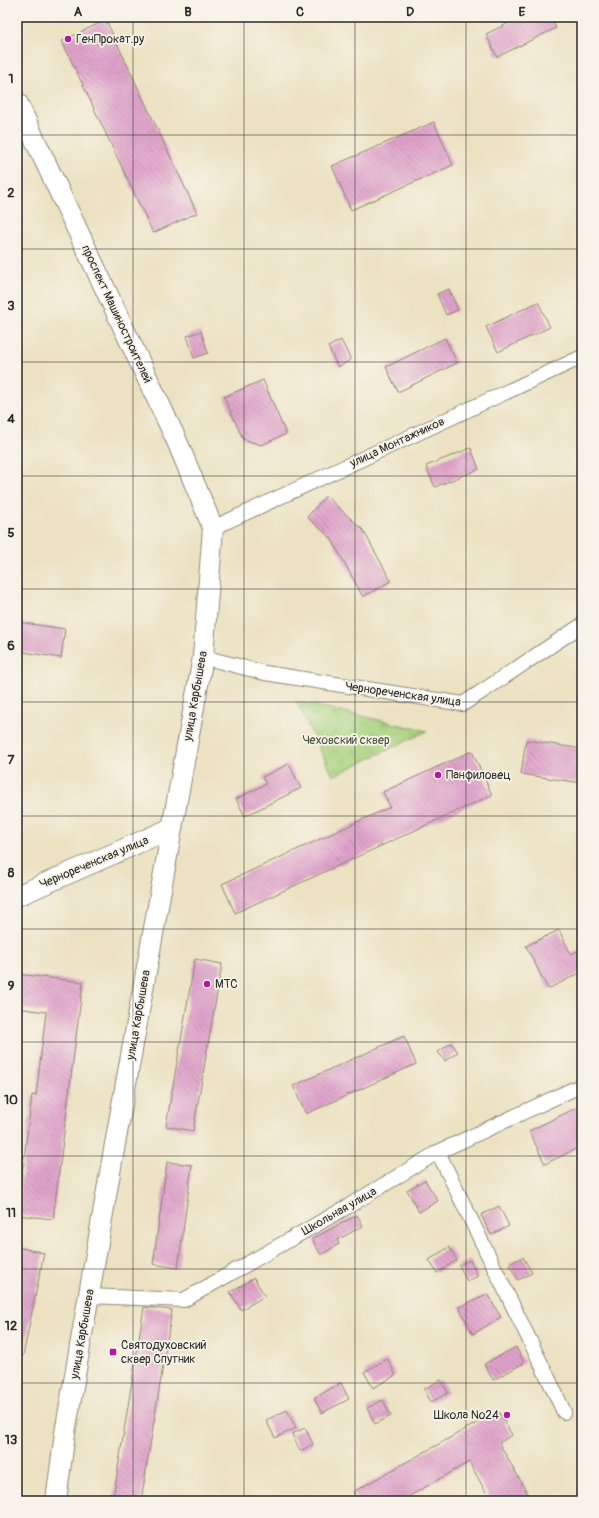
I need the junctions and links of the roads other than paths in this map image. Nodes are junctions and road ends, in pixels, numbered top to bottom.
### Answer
1 (17, 102) edge
2 (582, 357) edge
3 (213, 528) junction
4 (582, 625) edge
5 (203, 657) junction
6 (172, 828) junction
7 (17, 896) edge
8 (582, 1085) edge
9 (438, 1152) junction
10 (89, 1296) junction
11 (564, 1412) dead end
12 (56, 1501) edge

1 - 3 main road, проспект Машиностроителей
2 - 3 street, улица Монтажников
3 - 5 main road, улица Карбышева
4 - 5 street, Чернореченская улица
5 - 6 main road, улица Карбышева
6 - 7 main road, Чернореченская улица
6 - 10 main road, улица Карбышева
8 - 9 street, Школьная улица
9 - 10 street, Школьная улица
9 - 11 street
10 - 12 main road, улица Карбышева

